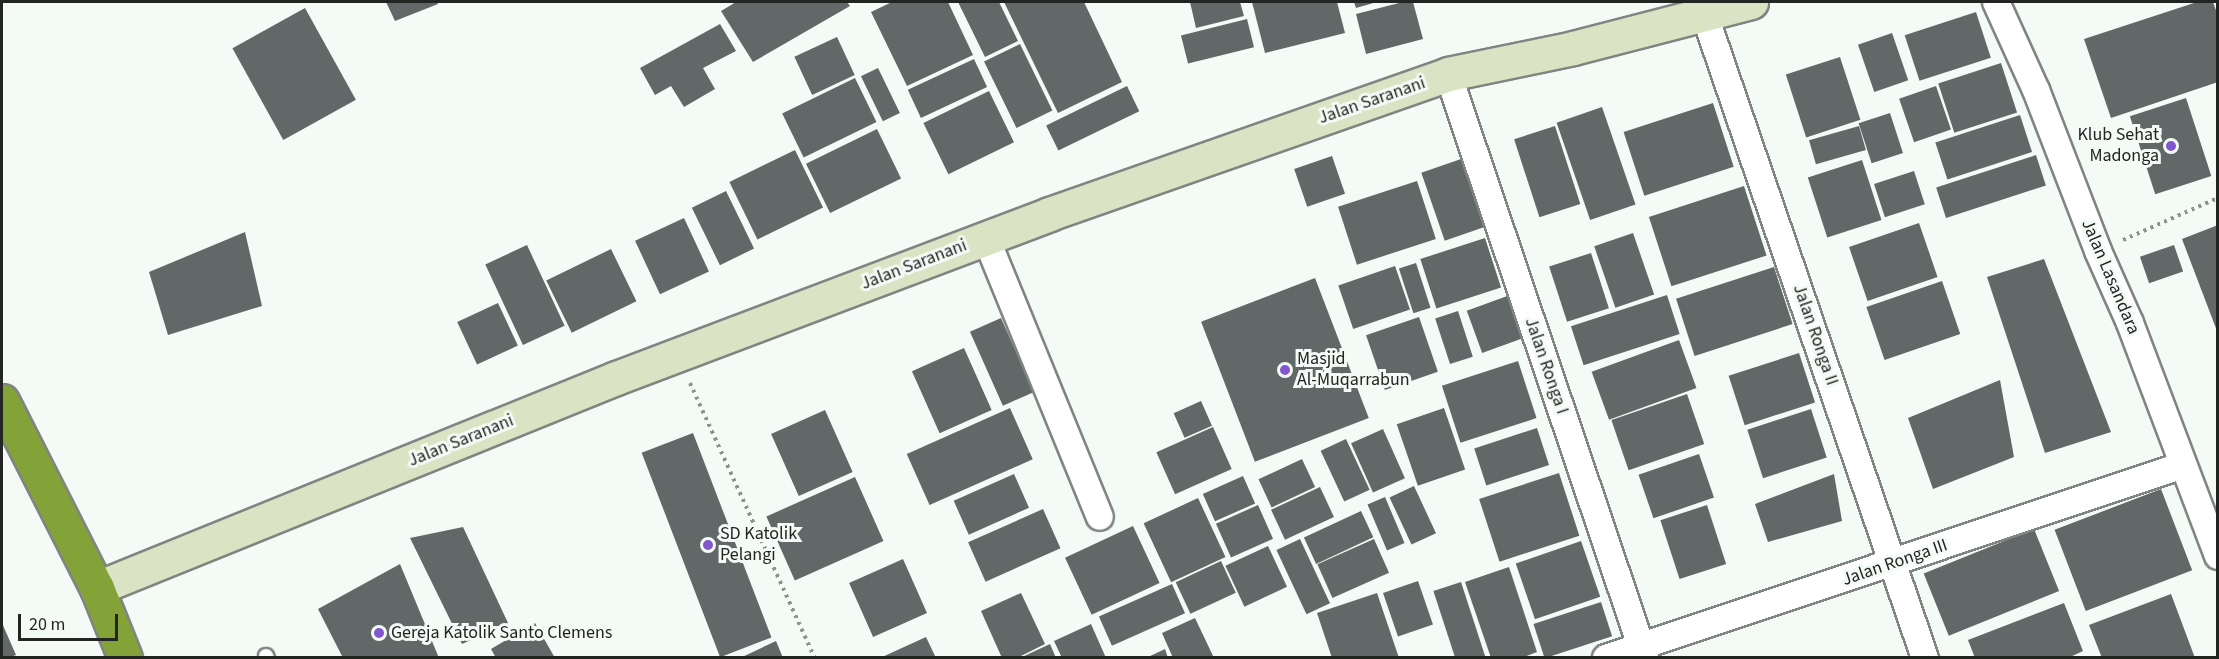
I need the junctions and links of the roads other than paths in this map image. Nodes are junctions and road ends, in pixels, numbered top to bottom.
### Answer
1 (1751, 2) edge
2 (1996, 2) edge
3 (1704, 13) junction
4 (1448, 74) junction
5 (986, 238) junction
6 (2, 401) edge
7 (2183, 465) junction
8 (1100, 517) dead end
9 (2217, 556) edge
10 (1894, 563) junction
11 (97, 588) junction
12 (1643, 653) edge
13 (125, 657) edge
14 (1606, 657) edge
15 (1925, 657) edge

1 - 3 street, Jalan Saranani
2 - 7 street, Jalan Lasandara
3 - 4 street, Jalan Saranani
3 - 10 street, Jalan Ronga II
4 - 5 street, Jalan Saranani
4 - 12 street, Jalan Ronga I
5 - 8 street
5 - 11 street, Jalan Saranani
6 - 11 highway
7 - 9 street, Jalan Lasandara
7 - 10 street, Jalan Ronga III
10 - 12 street, Jalan Ronga III
10 - 15 street, Jalan Ronga II
11 - 13 highway
12 - 14 street, Jalan Ronga III

